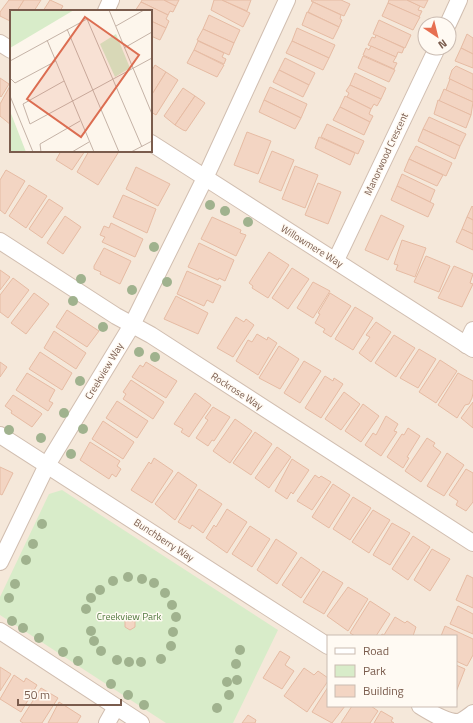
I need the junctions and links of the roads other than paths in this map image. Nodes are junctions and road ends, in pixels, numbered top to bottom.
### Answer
1 (111, 0) edge
2 (287, 0) edge
3 (459, 0) edge
4 (106, 10) edge
5 (452, 16) edge
6 (0, 43) edge
7 (10, 49) edge
8 (432, 56) edge
9 (152, 144) edge
10 (204, 178) junction
11 (0, 241) edge
12 (336, 260) junction
13 (132, 325) junction
14 (473, 330) edge
15 (470, 347) edge
16 (0, 435) edge
17 (48, 465) junction
18 (473, 543) edge
19 (0, 562) edge
20 (0, 631) edge
21 (327, 645) edge
22 (116, 707) junction
23 (422, 707) edge
24 (473, 713) edge
25 (107, 723) edge
26 (141, 723) edge

1 - 4 street
2 - 10 street
3 - 5 street
6 - 7 street
8 - 12 street, Manorwood Crescent
9 - 10 street, Willowmere Way
10 - 12 street, Willowmere Way
10 - 13 street, Creekview Way
11 - 13 street, Rockrose Way
12 - 15 street, Willowmere Way
13 - 17 street, Creekview Way
13 - 18 street, Rockrose Way
14 - 15 street
16 - 17 street, Bunchberry Way
17 - 19 street, Creekview Way
17 - 21 street, Bunchberry Way
20 - 22 street
22 - 25 street
22 - 26 street
23 - 24 street

